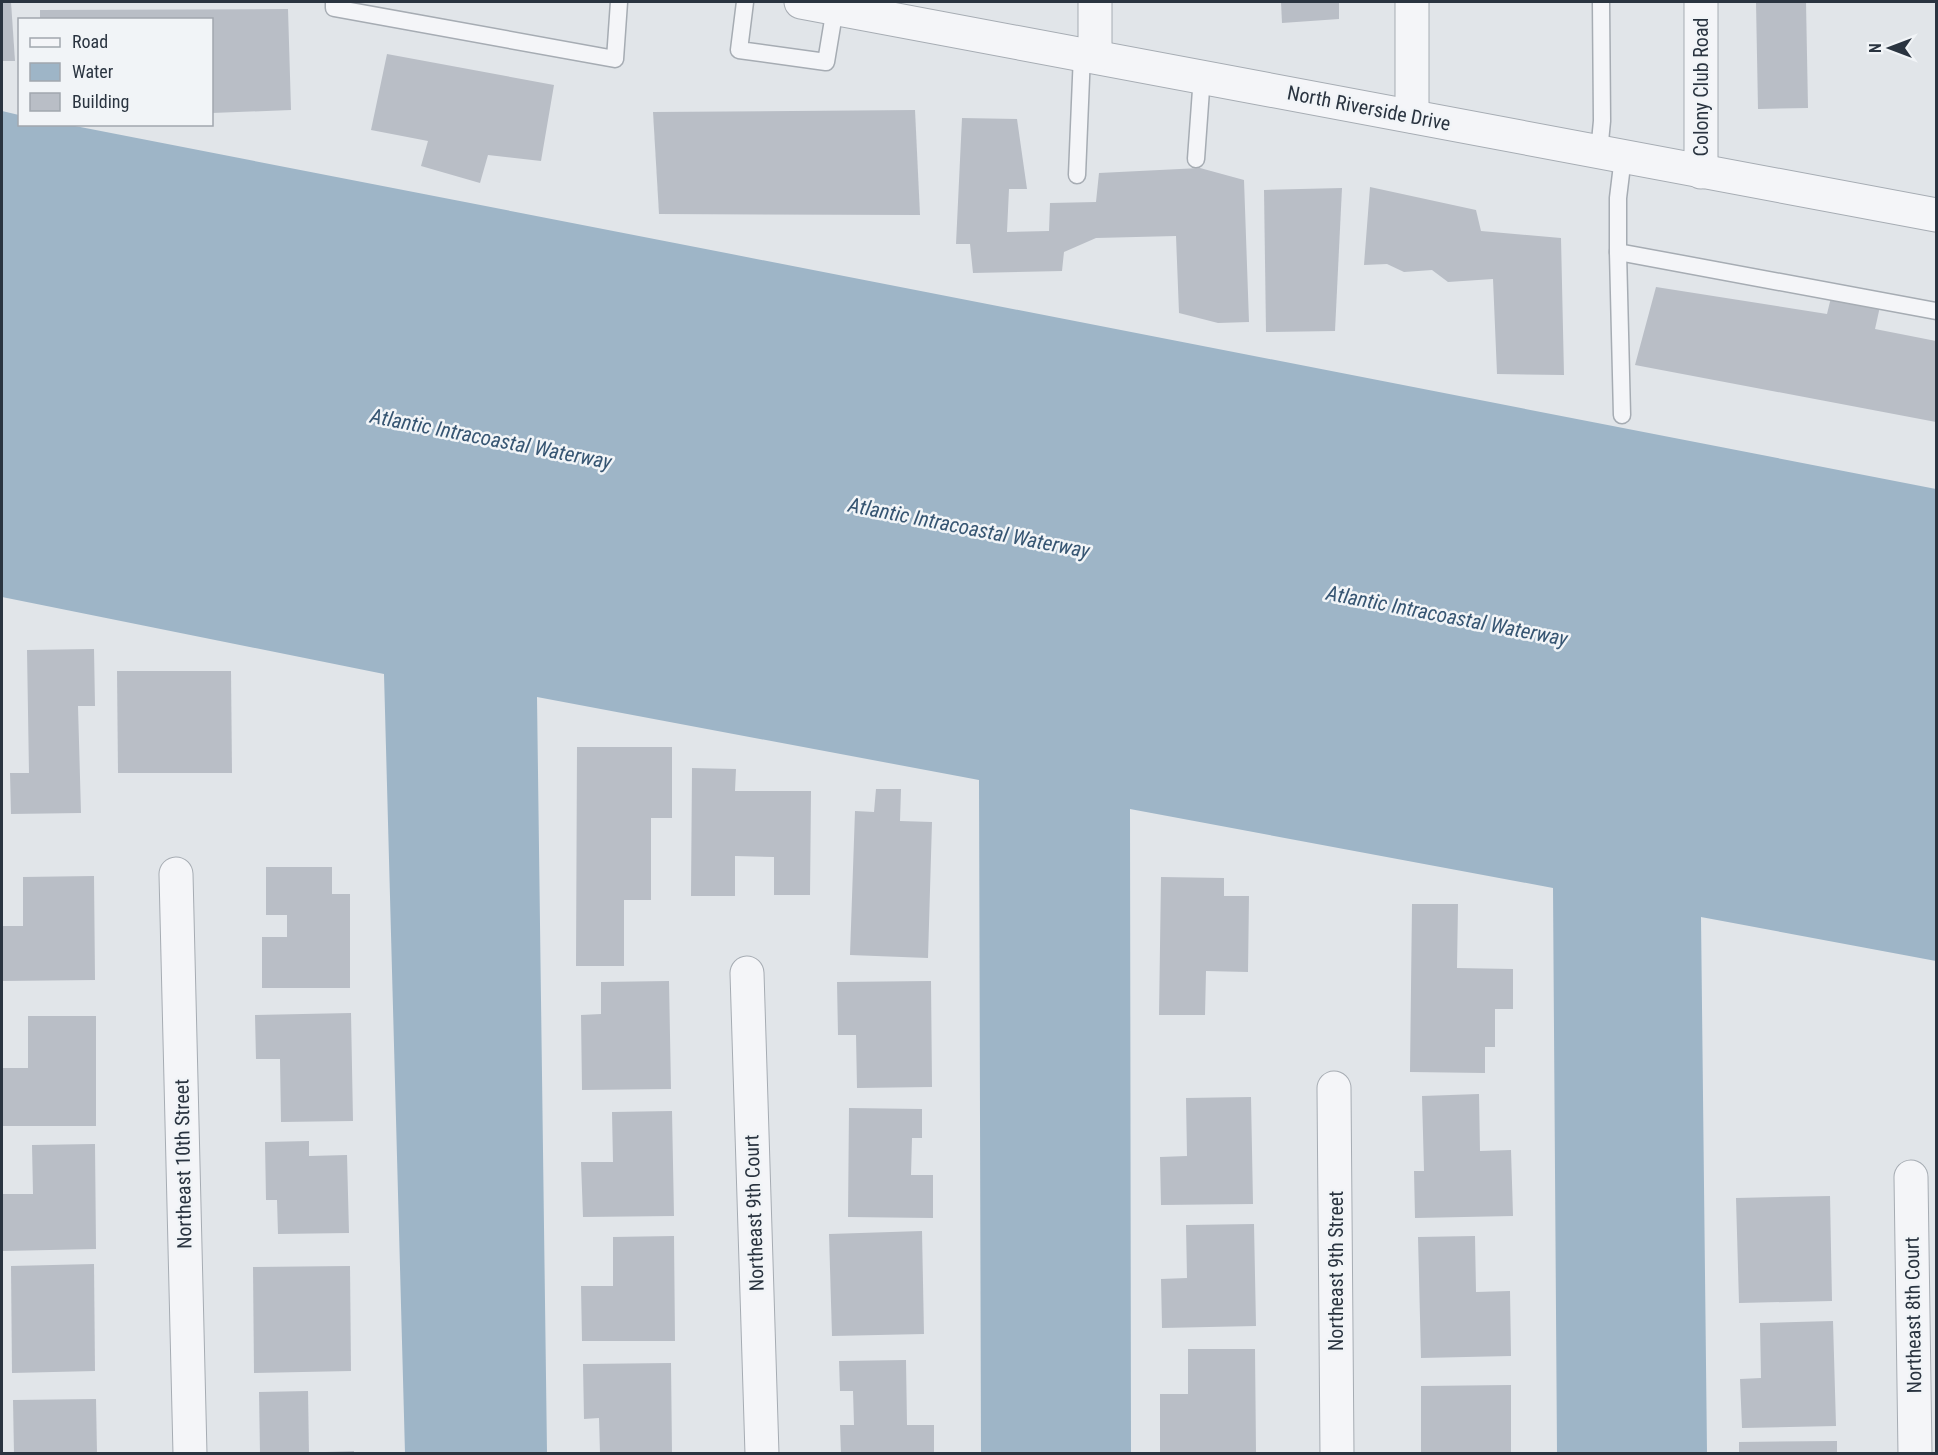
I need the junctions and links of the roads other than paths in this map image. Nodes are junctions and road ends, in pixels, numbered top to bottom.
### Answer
1 (334, 2) edge
2 (619, 2) edge
3 (745, 2) edge
4 (801, 2) edge
5 (1095, 2) edge
6 (1412, 2) edge
7 (1601, 2) edge
8 (1701, 2) edge
9 (835, 8) junction
10 (1088, 55) junction
11 (1202, 76) junction
12 (1412, 116) junction
13 (1611, 155) junction
14 (1196, 159) dead end
15 (1701, 172) junction
16 (1077, 175) dead end
17 (1936, 215) edge
18 (1618, 252) junction
19 (1936, 311) edge
20 (1622, 416) dead end
21 (176, 874) dead end
22 (747, 973) dead end
23 (1334, 1088) dead end
24 (1911, 1177) dead end
25 (190, 1454) edge
26 (762, 1454) edge
27 (1337, 1454) edge
28 (1915, 1454) edge

1 - 2 lane
3 - 9 lane
4 - 9 street, North Riverside Drive
5 - 10 street
6 - 12 street
7 - 13 lane
8 - 15 street, Colony Club Road
9 - 10 street, North Riverside Drive
10 - 11 street, North Riverside Drive
10 - 16 lane
11 - 12 street, North Riverside Drive
11 - 14 lane
12 - 13 street, North Riverside Drive
13 - 15 street, North Riverside Drive
13 - 18 lane
15 - 17 street, North Riverside Drive
18 - 19 lane
18 - 20 lane
21 - 25 street, Northeast 10th Street
22 - 26 street, Northeast 9th Court
23 - 27 street, Northeast 9th Street
24 - 28 street, Northeast 8th Court

